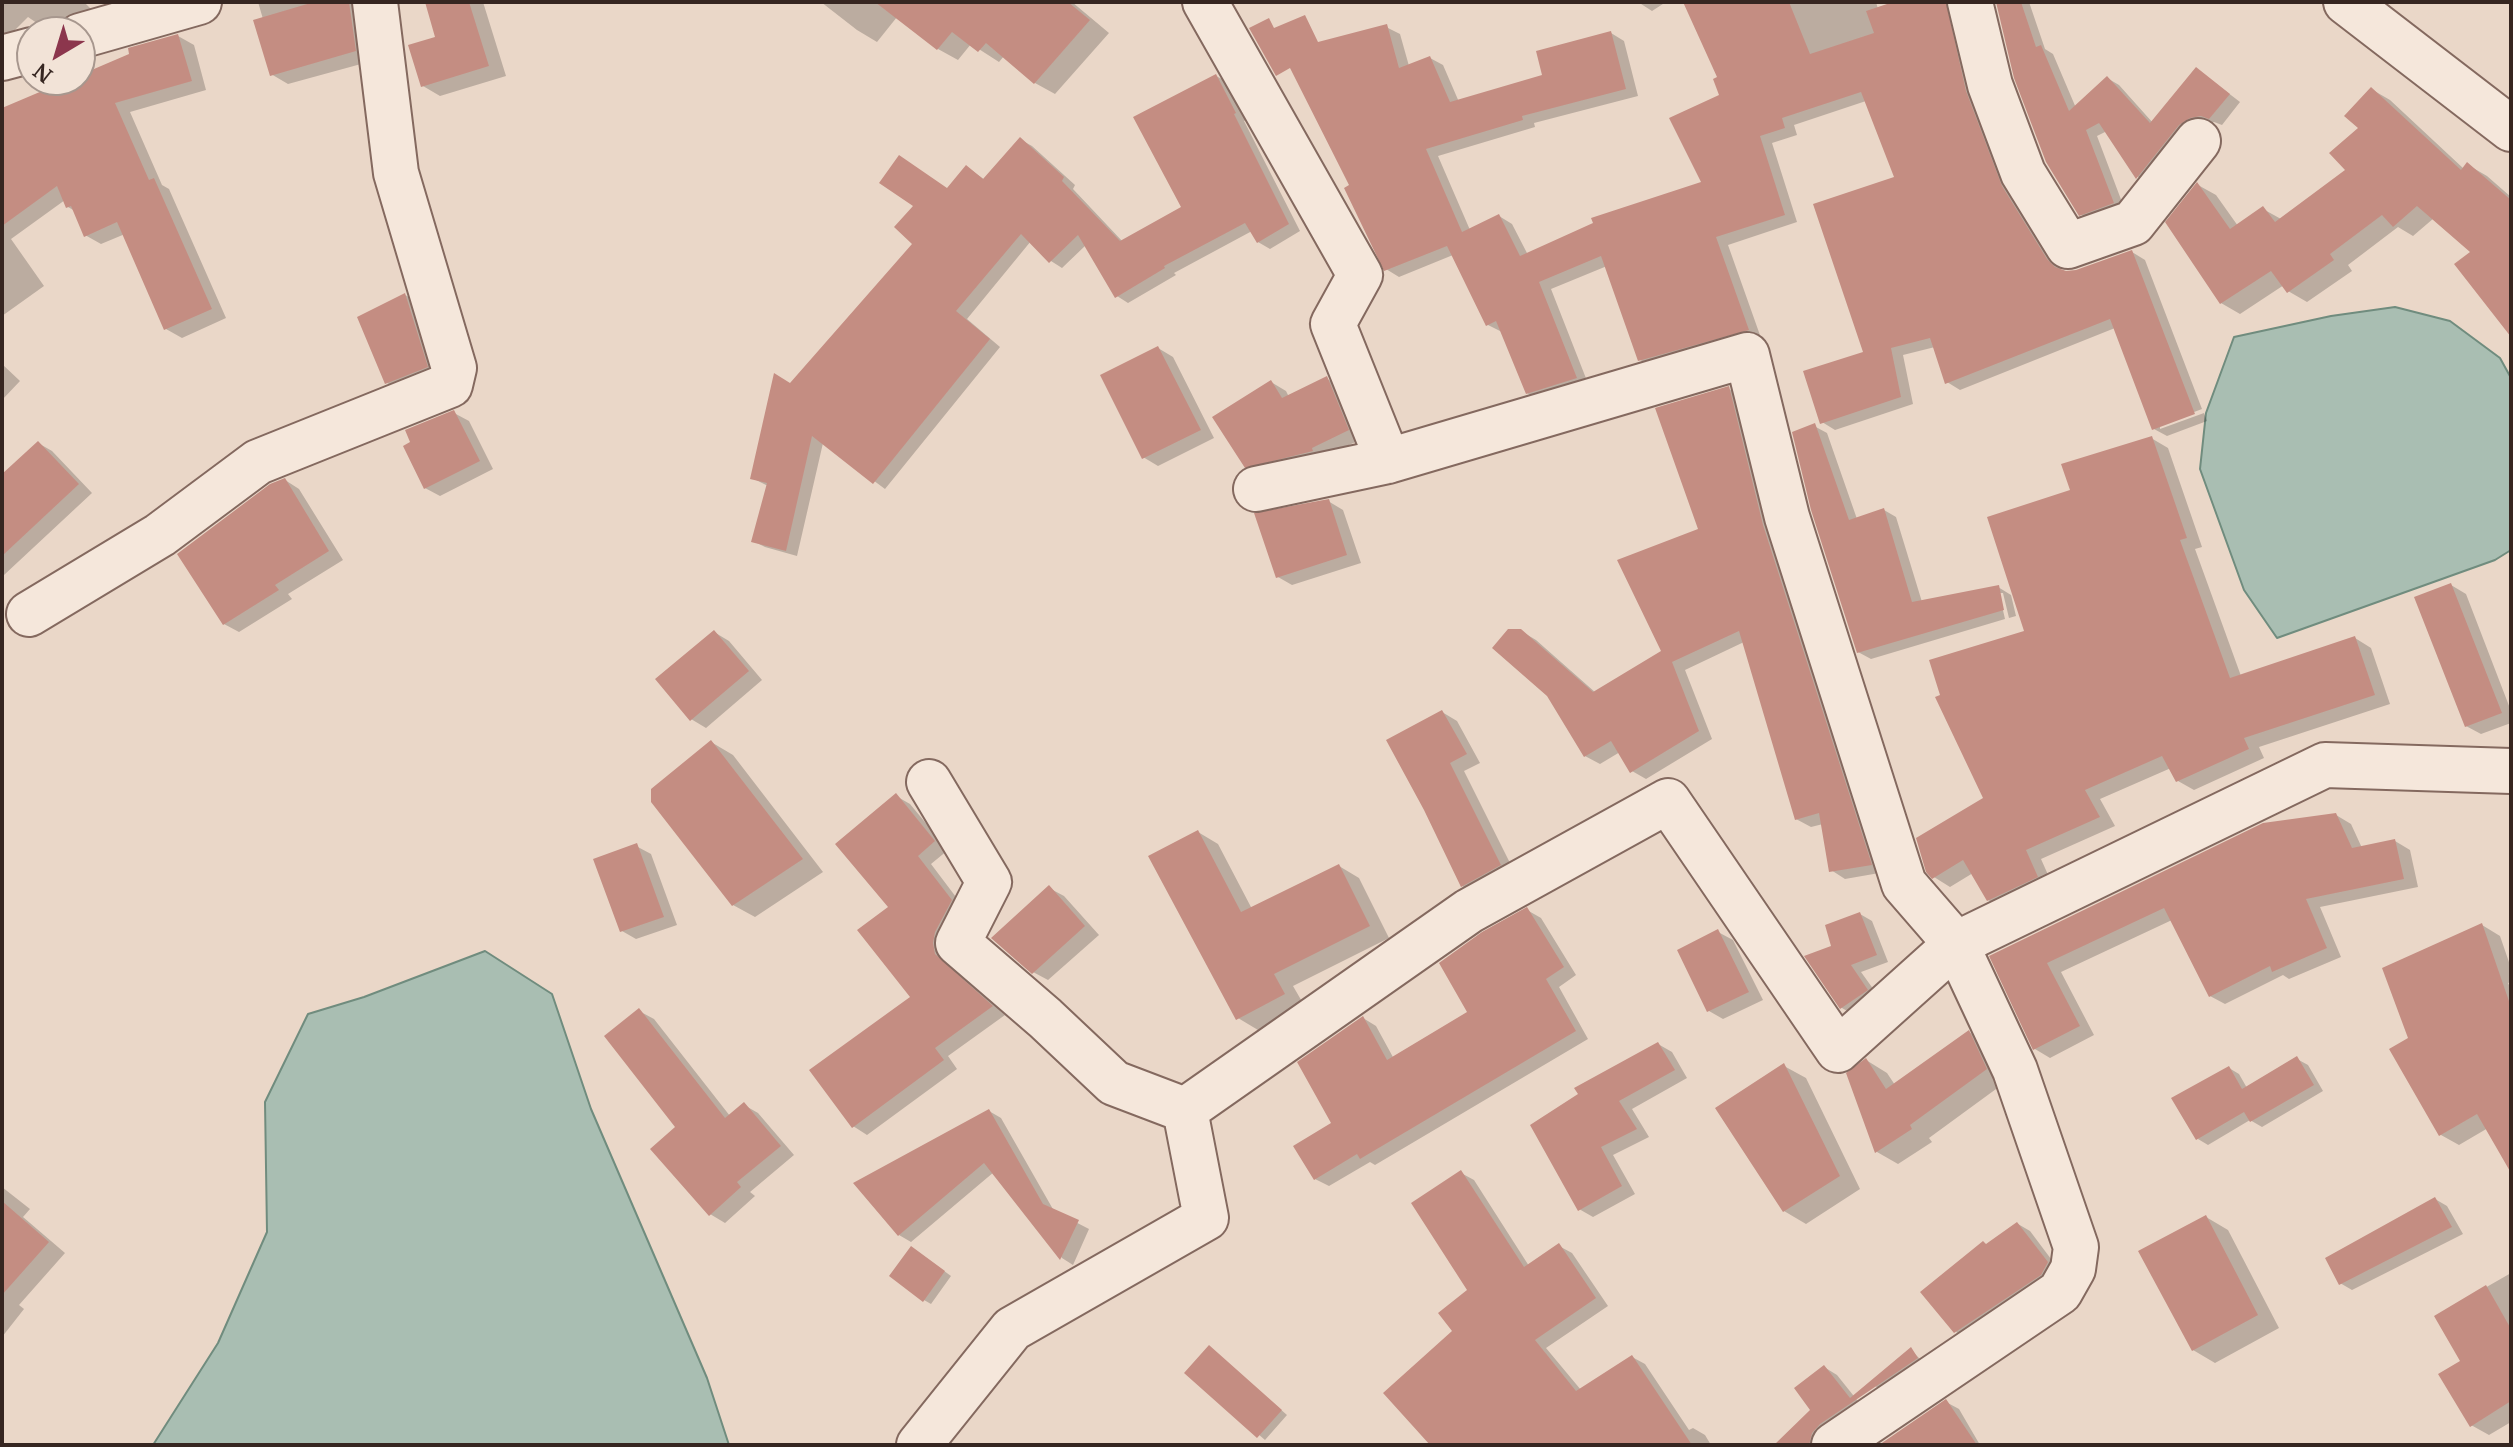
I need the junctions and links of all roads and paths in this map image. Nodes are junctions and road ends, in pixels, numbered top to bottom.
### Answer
1 (199, 2) edge
2 (375, 2) edge
3 (1205, 2) edge
4 (1970, 2) edge
5 (2346, 2) edge
6 (105, 21) edge
7 (2511, 129) edge
8 (2198, 141) dead end
9 (1388, 461) junction
10 (1256, 489) dead end
11 (29, 614) dead end
12 (2511, 771) edge
13 (929, 782) dead end
14 (1956, 944) junction
15 (1185, 1110) junction
16 (919, 1445) edge
17 (1834, 1445) edge

1 - 6 street
2 - 11 street
3 - 9 street
4 - 8 street
5 - 7 street
9 - 10 street
9 - 14 street
12 - 14 street
13 - 15 street
14 - 15 street
14 - 17 street
15 - 16 street

